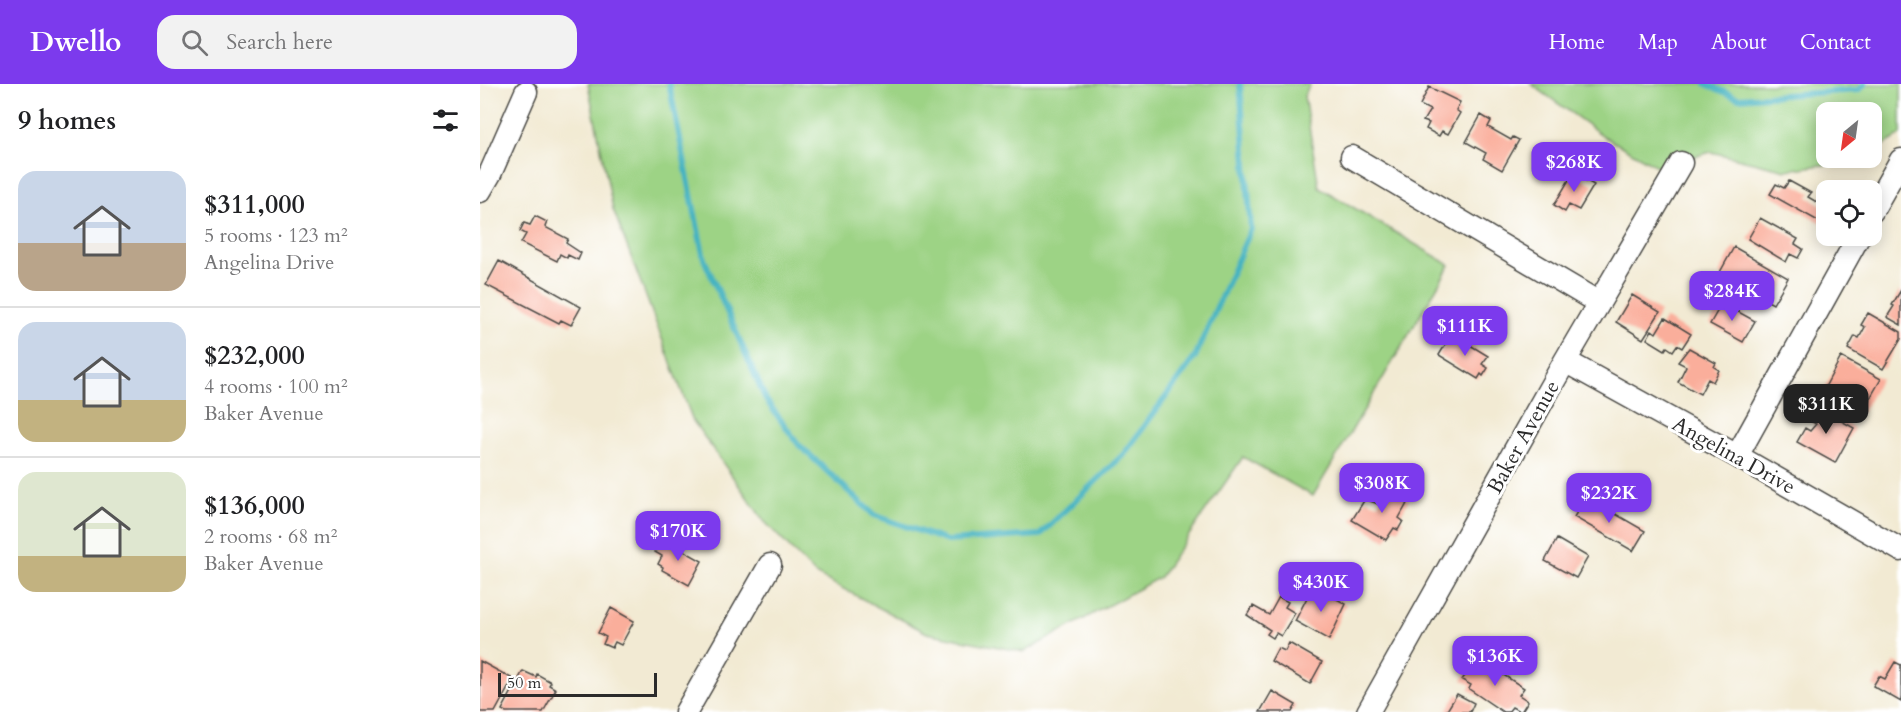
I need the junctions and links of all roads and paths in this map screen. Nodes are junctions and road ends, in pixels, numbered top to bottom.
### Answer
1 (526, 92) dead end
2 (1352, 157) dead end
3 (1901, 160) edge
4 (1681, 164) dead end
5 (480, 191) edge
6 (1882, 193) edge
7 (1852, 246) edge
8 (1599, 303) junction
9 (1565, 362) junction
10 (1737, 456) junction
11 (1901, 550) edge
12 (770, 565) dead end
13 (686, 712) edge
14 (1368, 712) edge

1 - 5 street
2 - 8 street
3 - 6 street
4 - 8 street, Baker Avenue
7 - 10 street
8 - 9 street, Baker Avenue
9 - 10 street, Angelina Drive
9 - 14 street, Baker Avenue
10 - 11 street, Angelina Drive
12 - 13 street

